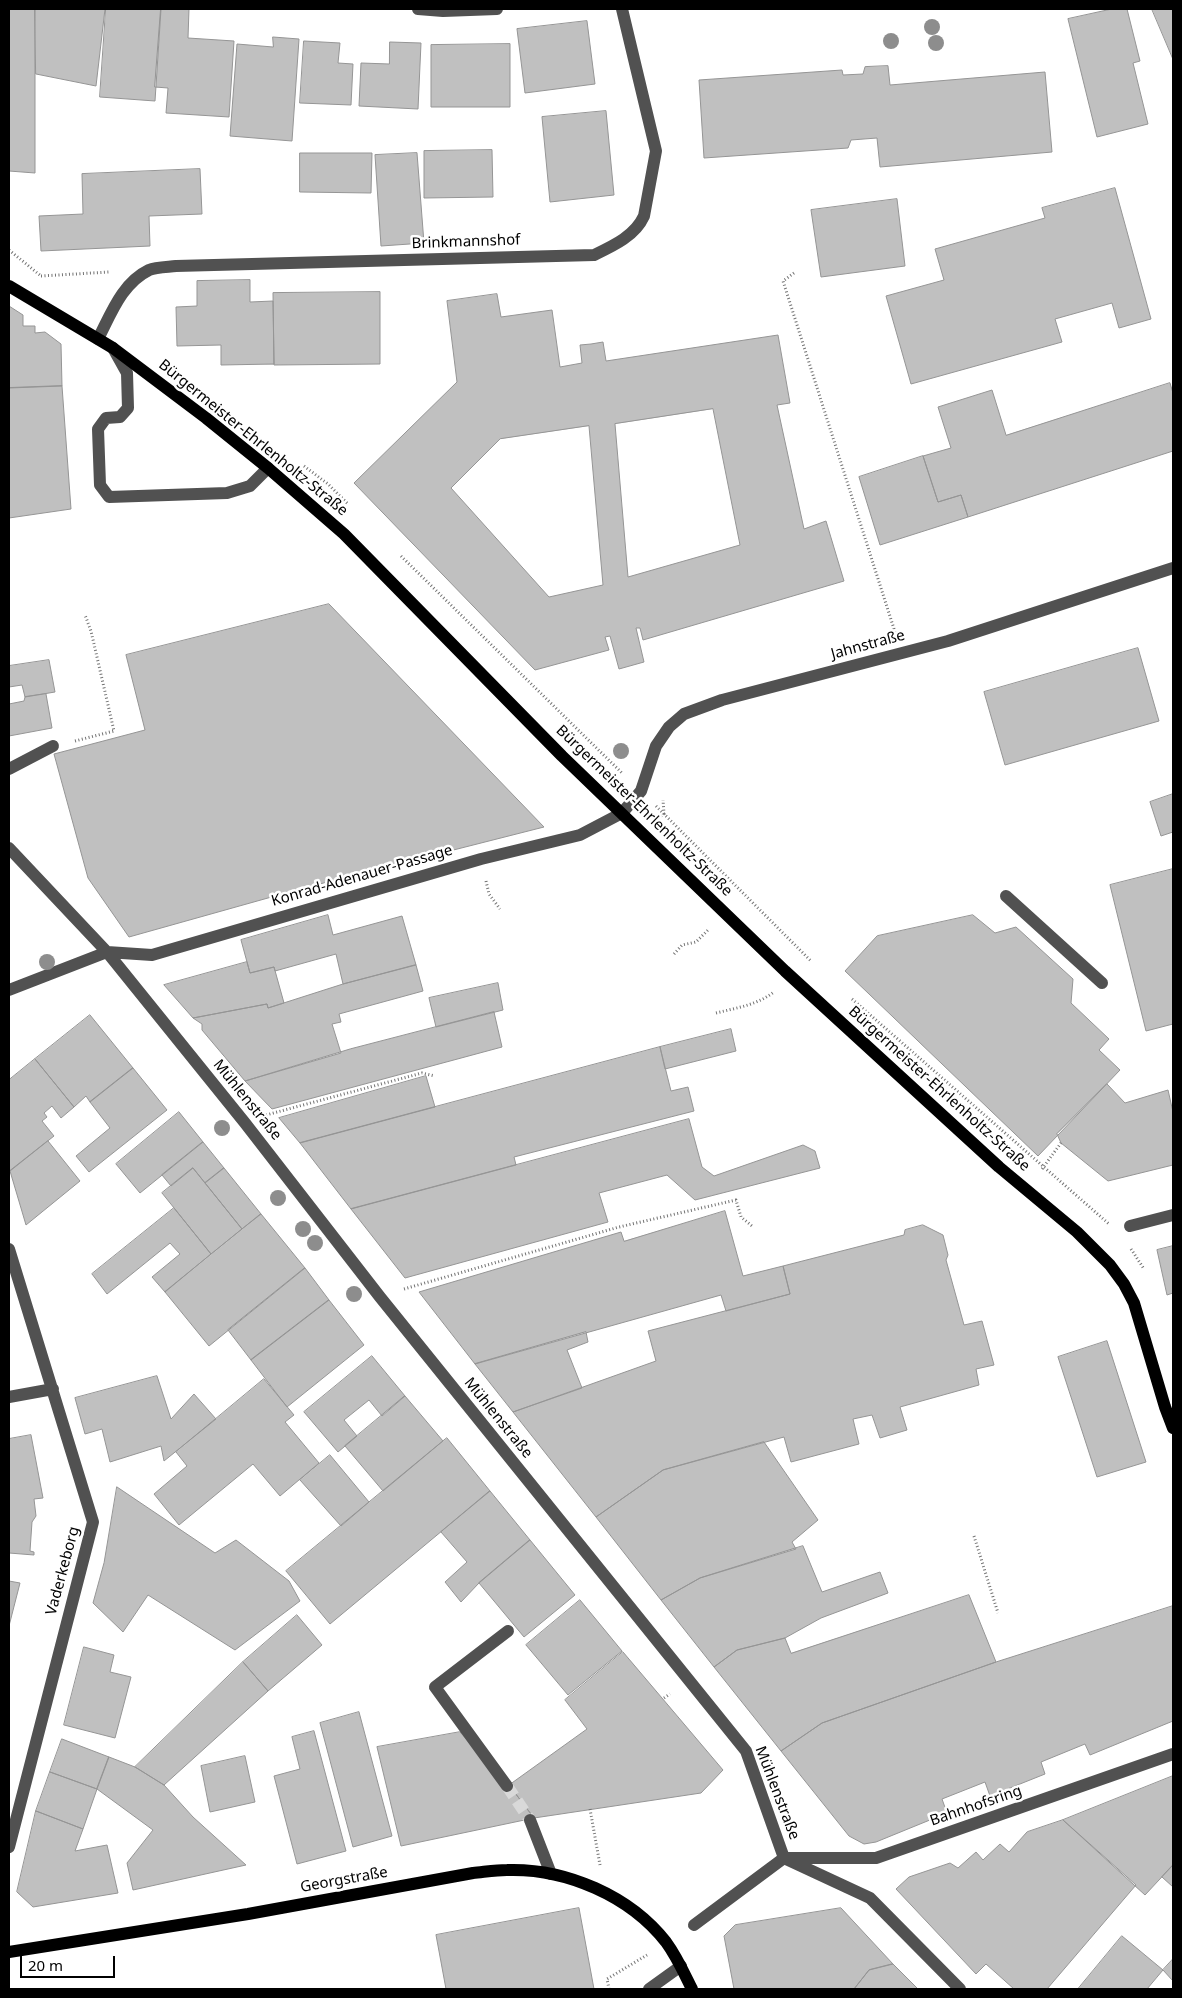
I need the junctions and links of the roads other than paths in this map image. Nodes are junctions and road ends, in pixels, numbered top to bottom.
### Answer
1 (418, 9) edge
2 (497, 9) edge
3 (622, 9) edge
4 (9, 286) edge
5 (98, 339) junction
6 (113, 348) junction
7 (268, 468) junction
8 (1173, 568) edge
9 (53, 746) road end
10 (9, 769) edge
11 (622, 813) junction
12 (9, 848) edge
13 (1006, 896) dead end
14 (107, 952) junction
15 (1102, 983) dead end
16 (9, 990) edge
17 (1173, 1215) edge
18 (1130, 1226) dead end
19 (9, 1249) edge
20 (53, 1389) junction
21 (9, 1397) edge
22 (1173, 1428) edge
23 (508, 1631) dead end
24 (1173, 1754) edge
25 (507, 1786) tunnel mouth
26 (530, 1820) tunnel mouth
27 (9, 1848) edge
28 (784, 1858) junction
29 (551, 1874) junction
30 (694, 1925) dead end
31 (9, 1952) edge
32 (681, 1966) junction
33 (649, 1989) edge
34 (692, 1989) edge
35 (960, 1989) edge

1 - 2 street
3 - 5 street, Brinkmannshof
4 - 5 main road, Bürgermeister-Ehrlenholtz-Straße
5 - 6 main road, Bürgermeister-Ehrlenholtz-Straße
6 - 7 main road, Bürgermeister-Ehrlenholtz-Straße
6 - 7 street
7 - 11 main road, Bürgermeister-Ehrlenholtz-Straße
8 - 11 street, Jahnstraße
9 - 10 street
11 - 14 street, Konrad-Adenauer-Passage
11 - 22 main road, Bürgermeister-Ehrlenholtz-Straße
12 - 14 street, Mühlenstraße
13 - 15 street
14 - 16 street
14 - 28 street, Mühlenstraße
17 - 18 street
19 - 20 street, Vaderkeborg
20 - 21 street
20 - 27 street, Vaderkeborg
23 - 25 street
24 - 28 street, Bahnhofsring
26 - 29 street
28 - 30 street
28 - 35 street, Mühlenstraße
29 - 31 main road, Georgstraße
29 - 32 main road, Georgstraße
32 - 33 street
32 - 34 main road

